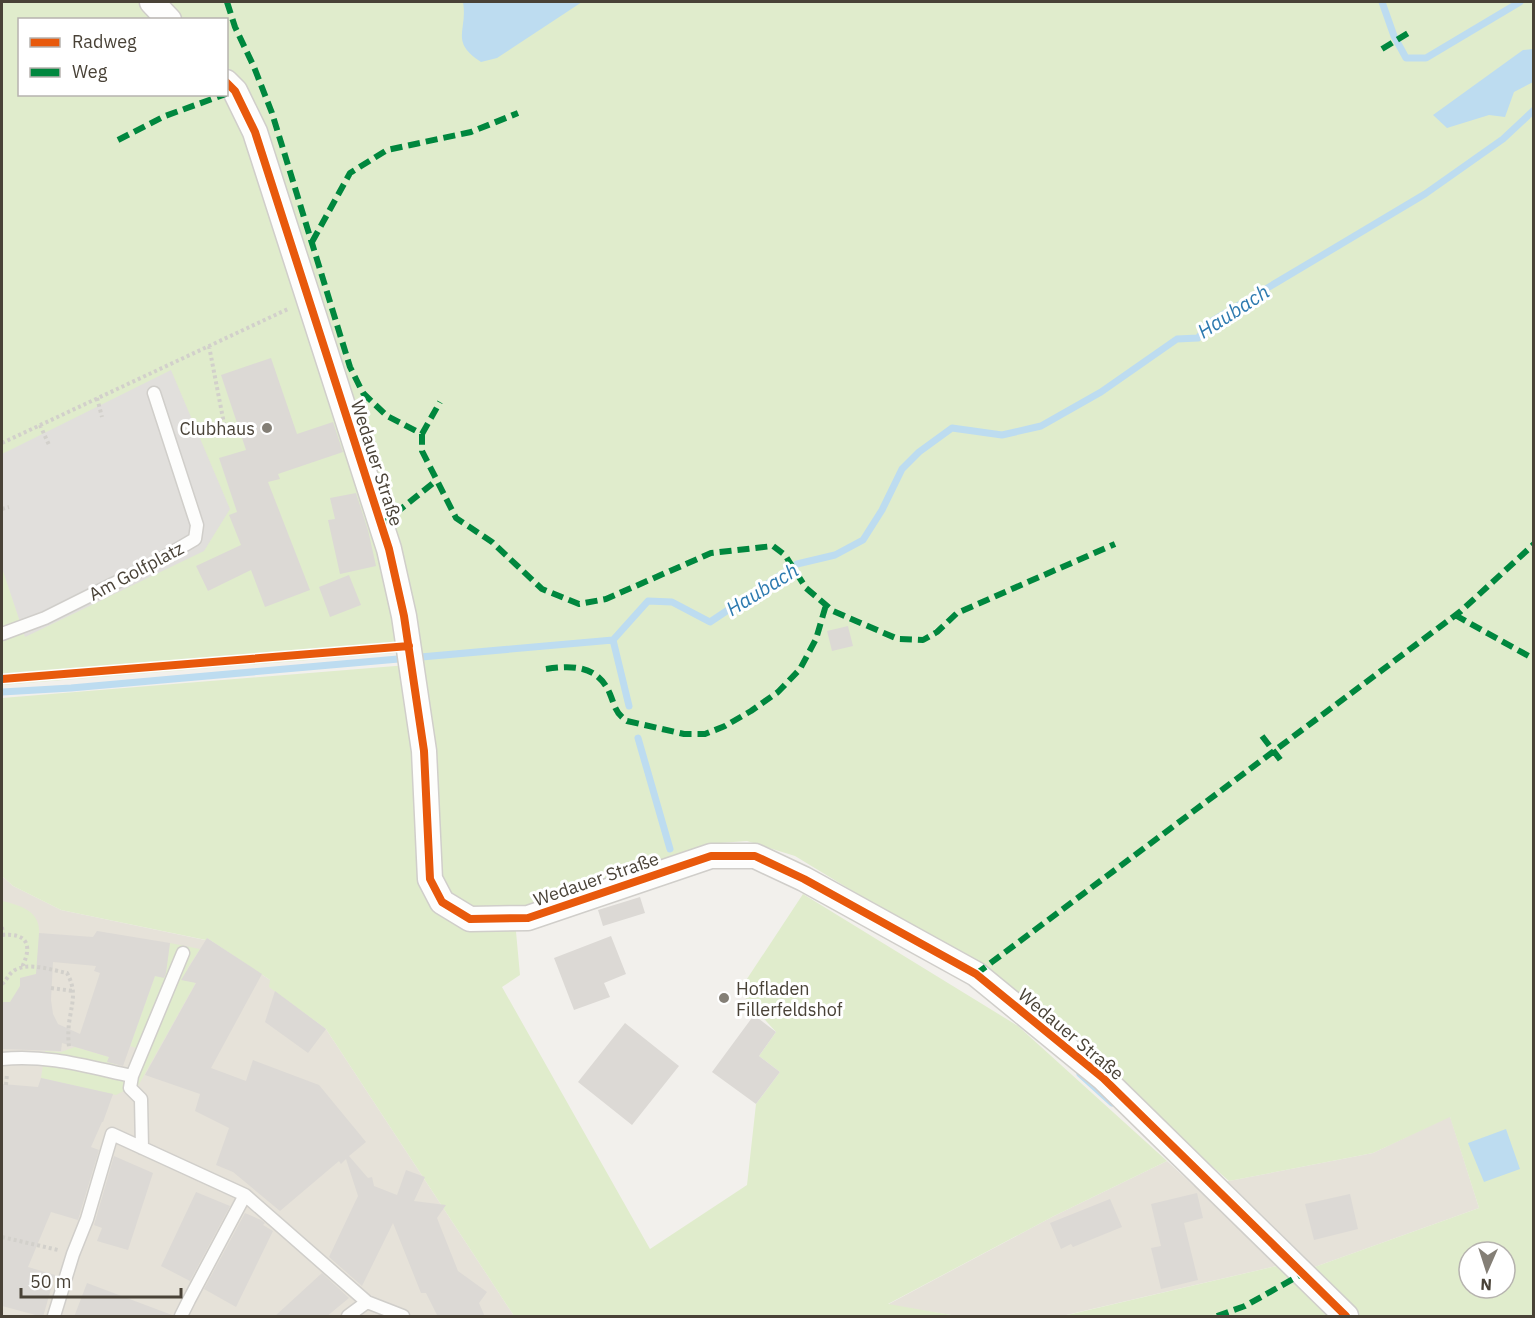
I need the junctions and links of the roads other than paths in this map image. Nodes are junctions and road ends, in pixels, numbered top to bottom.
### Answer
1 (152, 2) edge
2 (167, 18) edge
3 (228, 83) edge
4 (154, 393) dead end
5 (2, 634) edge
6 (183, 953) dead end
7 (2, 1059) edge
8 (132, 1076) junction
9 (142, 1148) junction
10 (245, 1195) junction
11 (367, 1302) junction
12 (54, 1317) edge
13 (181, 1317) edge
14 (348, 1317) edge
15 (403, 1317) edge
16 (1346, 1317) edge

1 - 2 street
3 - 16 street, Wedauer Straße
4 - 5 lane, Am Golfplatz
6 - 8 lane
7 - 8 lane
8 - 9 lane
9 - 10 lane
9 - 12 lane
10 - 11 lane
10 - 13 lane
11 - 14 lane
11 - 15 lane

